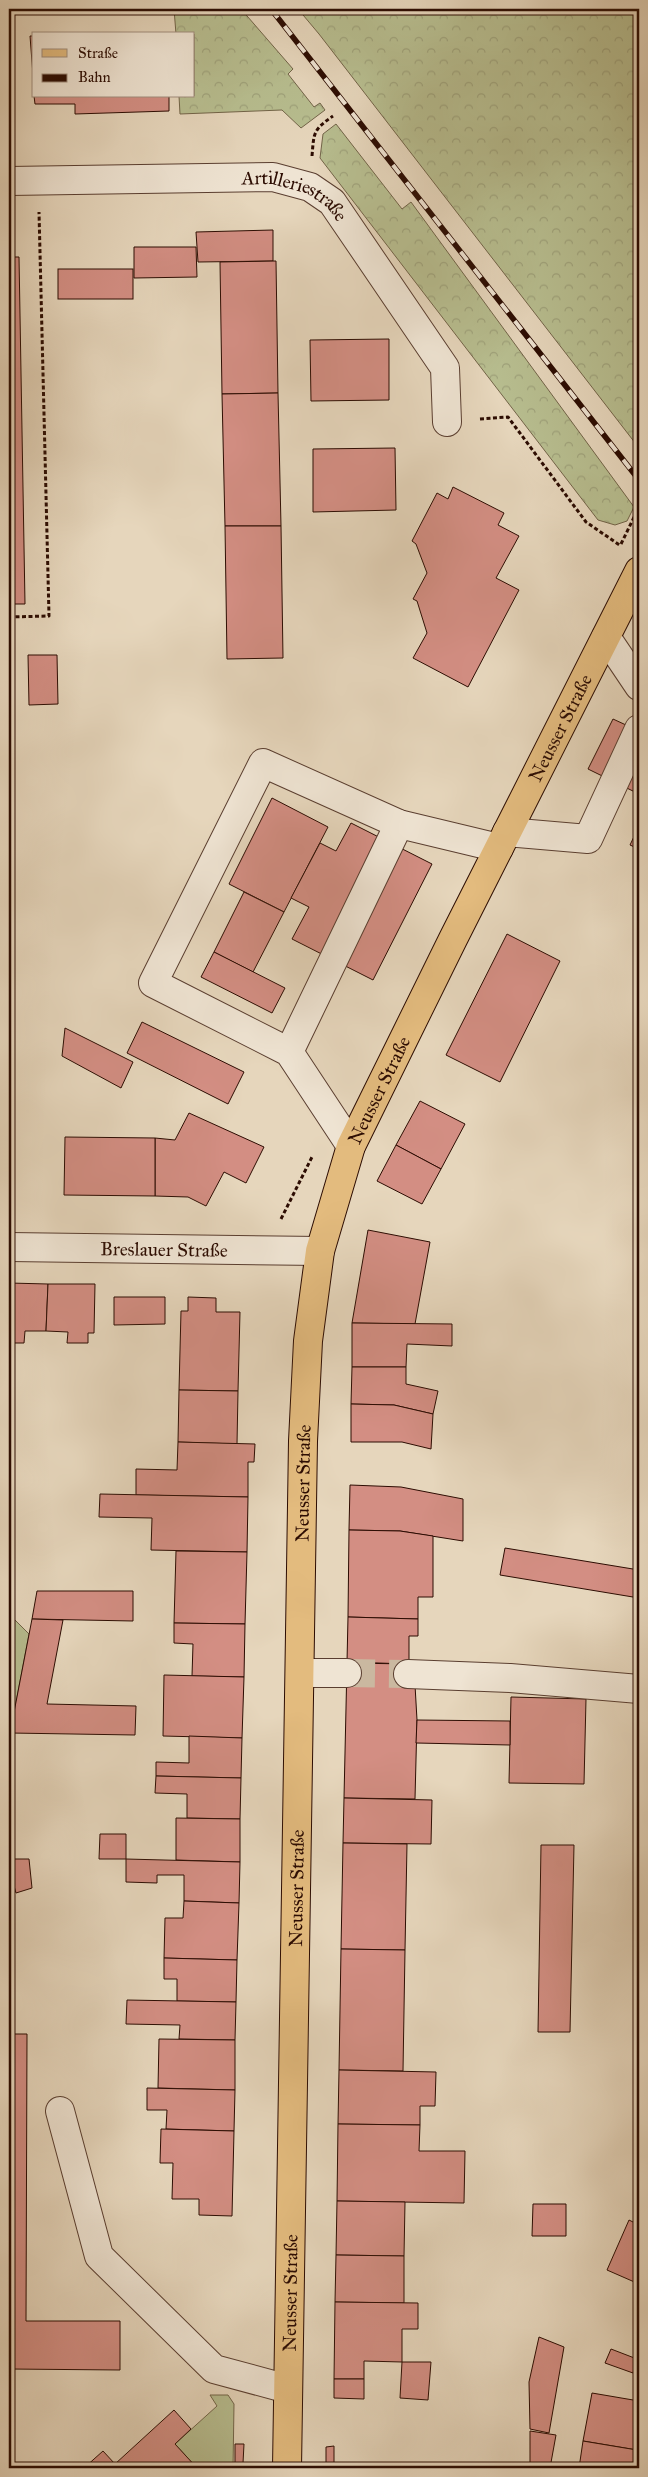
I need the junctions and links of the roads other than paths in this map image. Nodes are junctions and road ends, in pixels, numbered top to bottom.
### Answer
1 (9, 181) edge
2 (447, 422) road end
3 (639, 571) edge
4 (606, 637) junction
5 (639, 686) edge
6 (639, 729) edge
7 (399, 824) junction
8 (503, 840) junction
9 (289, 1052) junction
10 (351, 1146) junction
11 (9, 1247) edge
12 (320, 1251) junction
13 (301, 1673) junction
14 (347, 1673) tunnel mouth
15 (408, 1674) tunnel mouth
16 (639, 1689) edge
17 (60, 2111) dead end
18 (288, 2389) junction
19 (287, 2468) edge

1 - 2 street, Artilleriestraße
3 - 4 main road, Neusser Straße
4 - 5 street
4 - 8 main road, Neusser Straße
6 - 8 street
7 - 8 street
7 - 9 street
7 - 9 street
8 - 10 main road, Neusser Straße
9 - 10 street
10 - 12 main road, Neusser Straße
11 - 12 street, Breslauer Straße
12 - 13 main road, Neusser Straße
13 - 14 street
13 - 18 main road, Neusser Straße
15 - 16 street
17 - 18 street
18 - 19 main road, Neusser Straße

